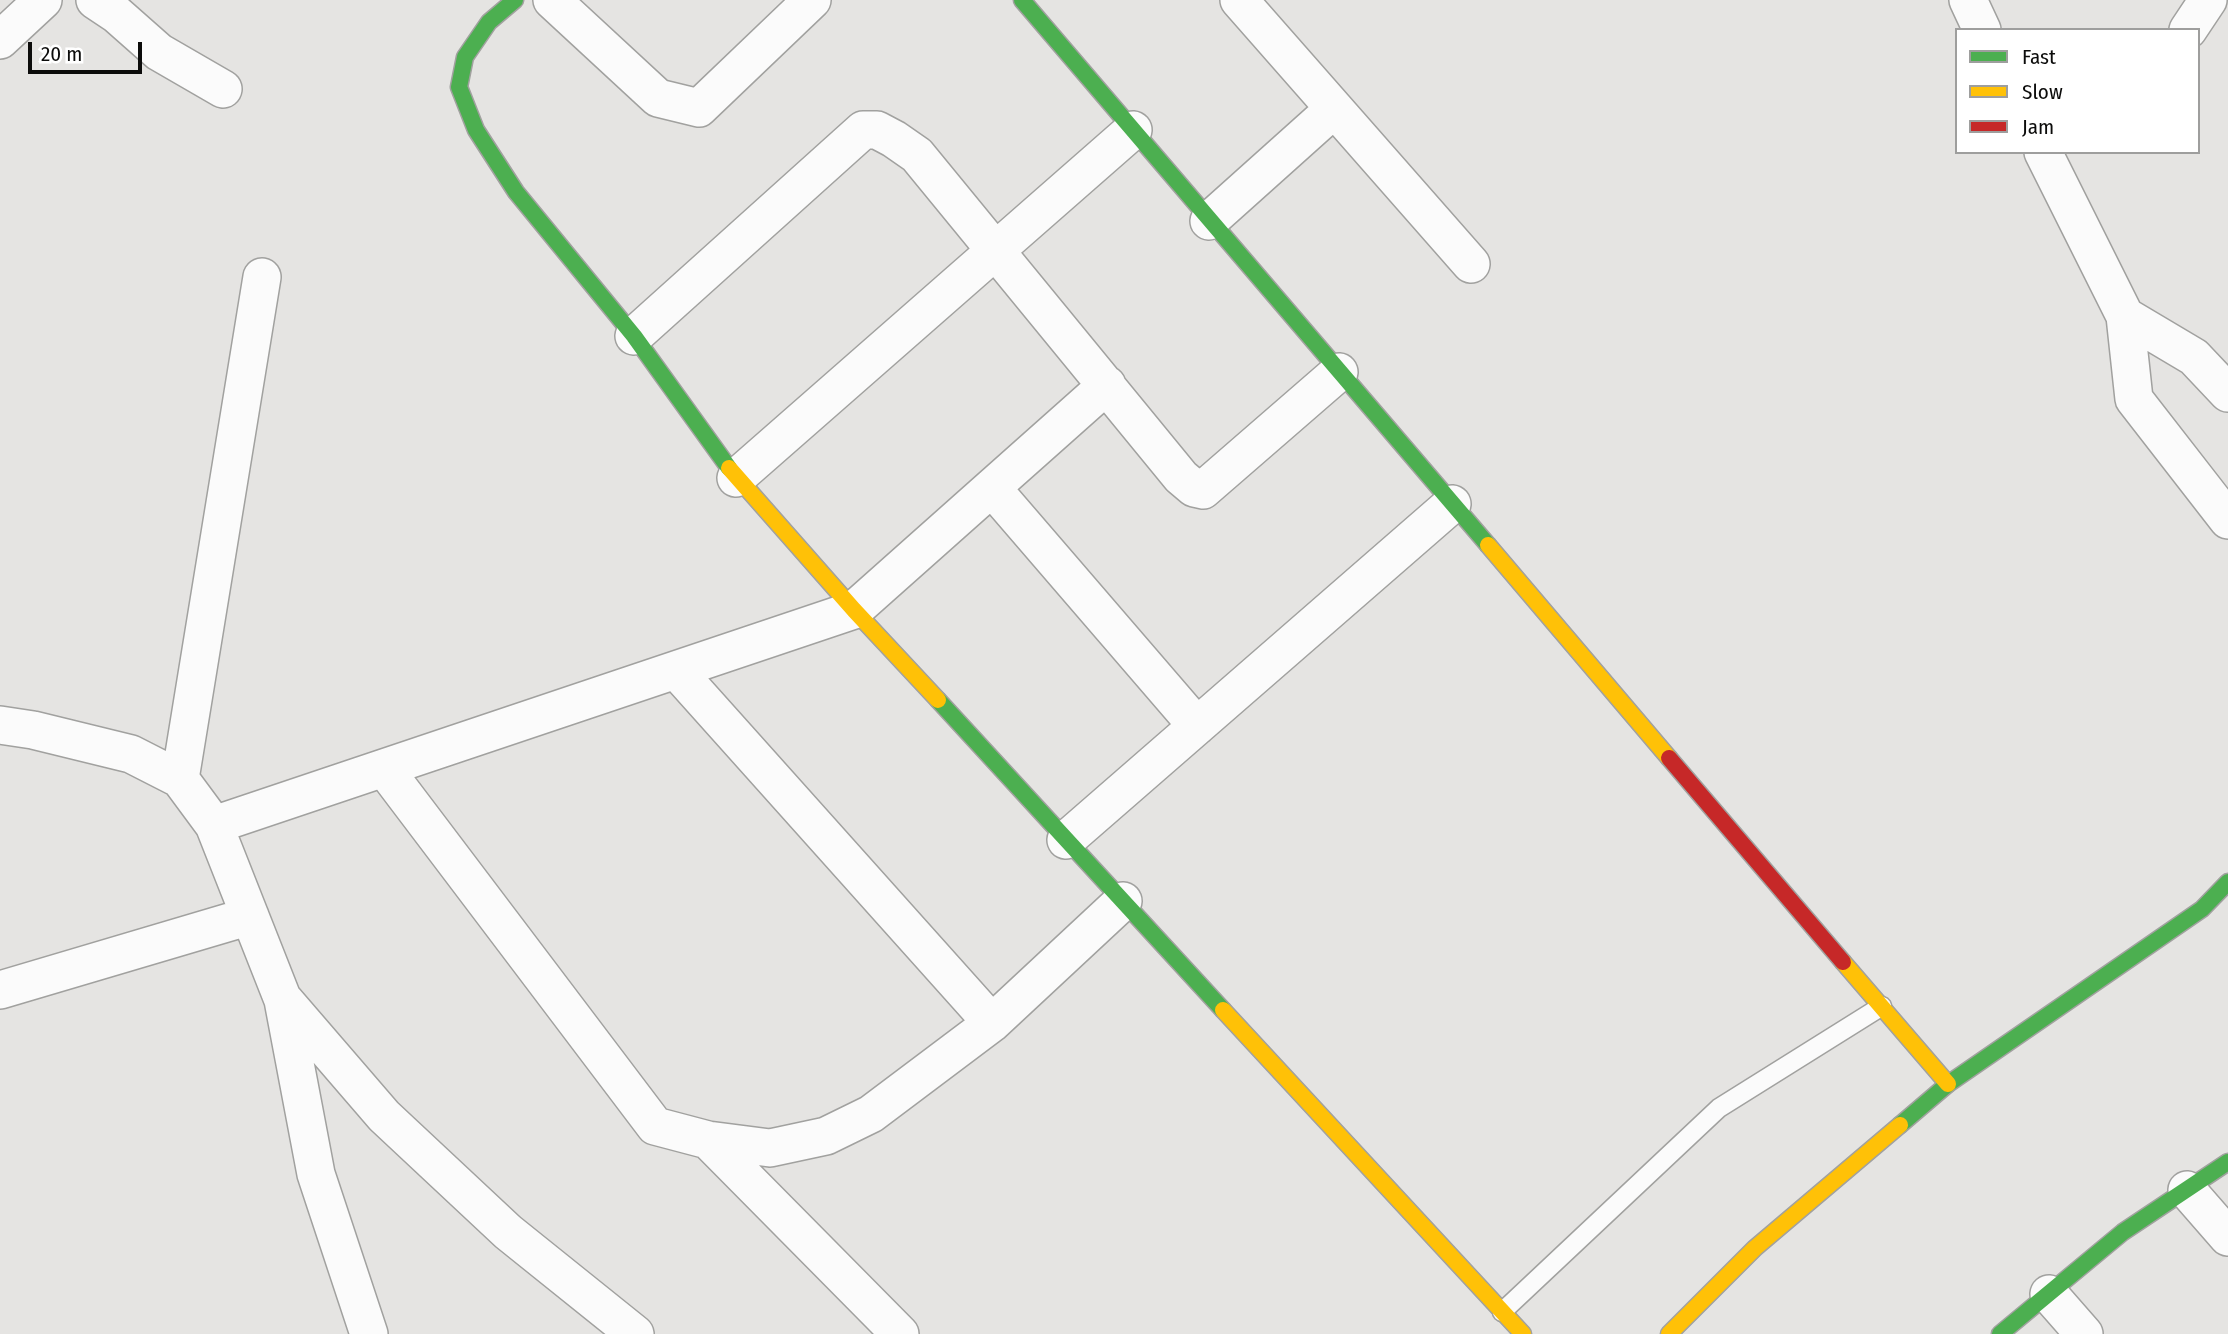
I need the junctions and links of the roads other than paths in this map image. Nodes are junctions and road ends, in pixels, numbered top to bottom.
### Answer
1 (43, 0) edge
2 (95, 0) edge
3 (552, 0) edge
4 (812, 0) edge
5 (1022, 0) edge
6 (1238, 0) edge
7 (1968, 0) edge
8 (2207, 0) edge
9 (496, 7) edge
10 (1981, 28) edge
11 (2189, 28) edge
12 (0, 40) edge
13 (223, 89) dead end
14 (1334, 109) junction
15 (1133, 131) junction
16 (2044, 154) edge
17 (1209, 221) junction
18 (996, 250) junction
19 (1471, 264) dead end
20 (262, 277) dead end
21 (2125, 316) junction
22 (634, 336) junction
23 (1339, 372) junction
24 (1107, 385) junction
25 (2228, 393) edge
26 (736, 478) junction
27 (992, 488) junction
28 (1452, 504) junction
29 (2228, 520) edge
30 (855, 610) junction
31 (676, 670) junction
32 (0, 725) edge
33 (1197, 726) junction
34 (384, 768) junction
35 (180, 779) junction
36 (214, 825) junction
37 (1066, 840) junction
38 (2228, 882) edge
39 (1123, 901) junction
40 (250, 916) junction
41 (0, 990) edge
42 (284, 1000) junction
43 (1882, 1006) junction
44 (992, 1023) junction
45 (1948, 1084) junction
46 (708, 1140) junction
47 (2228, 1162) edge
48 (2187, 1189) junction
49 (2228, 1237) edge
50 (2049, 1294) junction
51 (1502, 1312) junction
52 (361, 1333) edge
53 (1520, 1333) edge
54 (635, 1334) edge
55 (900, 1334) edge
56 (1669, 1334) edge
57 (2000, 1334) edge
58 (2084, 1334) edge

1 - 12 street
2 - 13 street
3 - 4 street
5 - 15 main road
6 - 14 street
7 - 10 street
8 - 11 street
9 - 22 main road
14 - 17 street
14 - 19 street
15 - 17 main road
15 - 18 street
16 - 21 street
17 - 23 main road
18 - 22 street
18 - 24 street
18 - 26 street
20 - 35 street
21 - 25 street
21 - 29 street
22 - 26 main road
23 - 24 street
23 - 28 main road
24 - 27 street
26 - 30 main road
27 - 30 street
27 - 33 street
28 - 33 street
28 - 43 main road
30 - 31 street
30 - 37 main road
31 - 34 street
31 - 44 street
32 - 35 street
33 - 37 street
34 - 36 street
34 - 46 street
35 - 36 street
36 - 40 street
37 - 39 main road
38 - 45 main road
39 - 44 street
39 - 51 main road
40 - 41 street
40 - 42 street
42 - 52 street
42 - 54 street
43 - 45 main road
43 - 51 lane
44 - 46 street
45 - 56 main road
46 - 55 street
47 - 48 main road
48 - 49 street
48 - 50 main road
50 - 57 main road
50 - 58 street
51 - 53 main road

